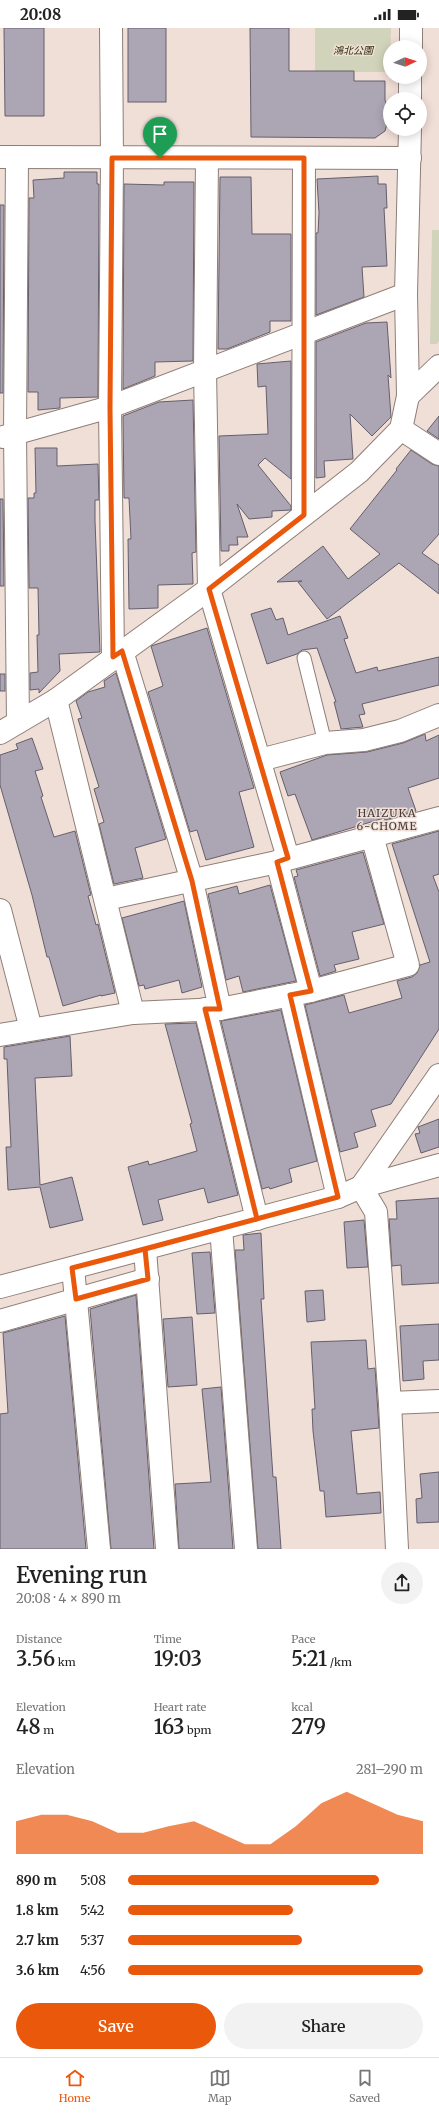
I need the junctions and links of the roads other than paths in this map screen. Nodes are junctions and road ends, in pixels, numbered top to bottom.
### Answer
1 (111, 28) edge
2 (411, 28) edge
3 (411, 40) edge
4 (410, 136) edge
5 (8, 157) edge
6 (112, 158) junction
7 (207, 158) junction
8 (304, 158) junction
9 (410, 158) junction
10 (406, 294) junction
11 (303, 334) junction
12 (439, 366) edge
13 (206, 372) junction
14 (408, 396) junction
15 (110, 408) junction
16 (401, 429) junction
17 (8, 436) edge
18 (439, 454) edge
19 (304, 515) junction
20 (209, 589) junction
21 (118, 654) junction
22 (304, 658) dead end
23 (56, 700) junction
24 (439, 715) edge
25 (18, 722) junction
26 (0, 733) edge
27 (325, 743) junction
28 (260, 760) junction
29 (439, 818) edge
30 (372, 836) junction
31 (282, 860) junction
32 (192, 881) junction
33 (106, 899) junction
34 (2, 924) edge
35 (311, 991) junction
36 (290, 995) junction
37 (213, 1009) junction
38 (133, 1013) junction
39 (31, 1029) junction
40 (0, 1035) edge
41 (439, 1075) edge
42 (439, 1165) edge
43 (361, 1187) junction
44 (338, 1197) junction
45 (257, 1219) junction
46 (221, 1228) junction
47 (145, 1249) junction
48 (72, 1268) junction
49 (148, 1279) junction
50 (0, 1288) edge
51 (76, 1299) junction
52 (0, 1321) edge
53 (439, 1401) edge
54 (390, 1403) junction
55 (99, 1549) edge
56 (167, 1549) edge
57 (246, 1549) edge
58 (397, 1549) edge

1 - 6 street
2 - 3 street
4 - 9 street
5 - 6 street
5 - 17 street
6 - 7 street
6 - 15 street
7 - 8 street
7 - 13 street
8 - 9 street
8 - 11 street
9 - 10 street
10 - 11 street
10 - 14 street
11 - 13 street
11 - 19 street
12 - 14 street
13 - 15 street
13 - 20 street
14 - 16 street
15 - 17 street
15 - 21 street
16 - 18 street
16 - 19 street
17 - 25 street
19 - 20 street
20 - 21 street
20 - 28 street
21 - 23 street
21 - 32 street
22 - 27 lane
23 - 25 street
23 - 33 street
24 - 27 street
25 - 26 street
27 - 28 street
28 - 31 street
29 - 30 street
30 - 31 street
30 - 35 street
31 - 32 street
31 - 35 street
32 - 33 street
32 - 37 street
33 - 38 street
34 - 39 street
35 - 36 street
36 - 37 street
36 - 44 street
37 - 38 street
37 - 45 street
38 - 39 street
39 - 40 street
41 - 43 street
42 - 43 street
43 - 44 street
43 - 54 street
44 - 45 street
45 - 46 street
46 - 47 street
46 - 57 street
47 - 48 street
47 - 49 street
48 - 50 street
48 - 51 street
49 - 51 street
49 - 56 street
51 - 52 street
51 - 55 street
53 - 54 street
54 - 58 street

